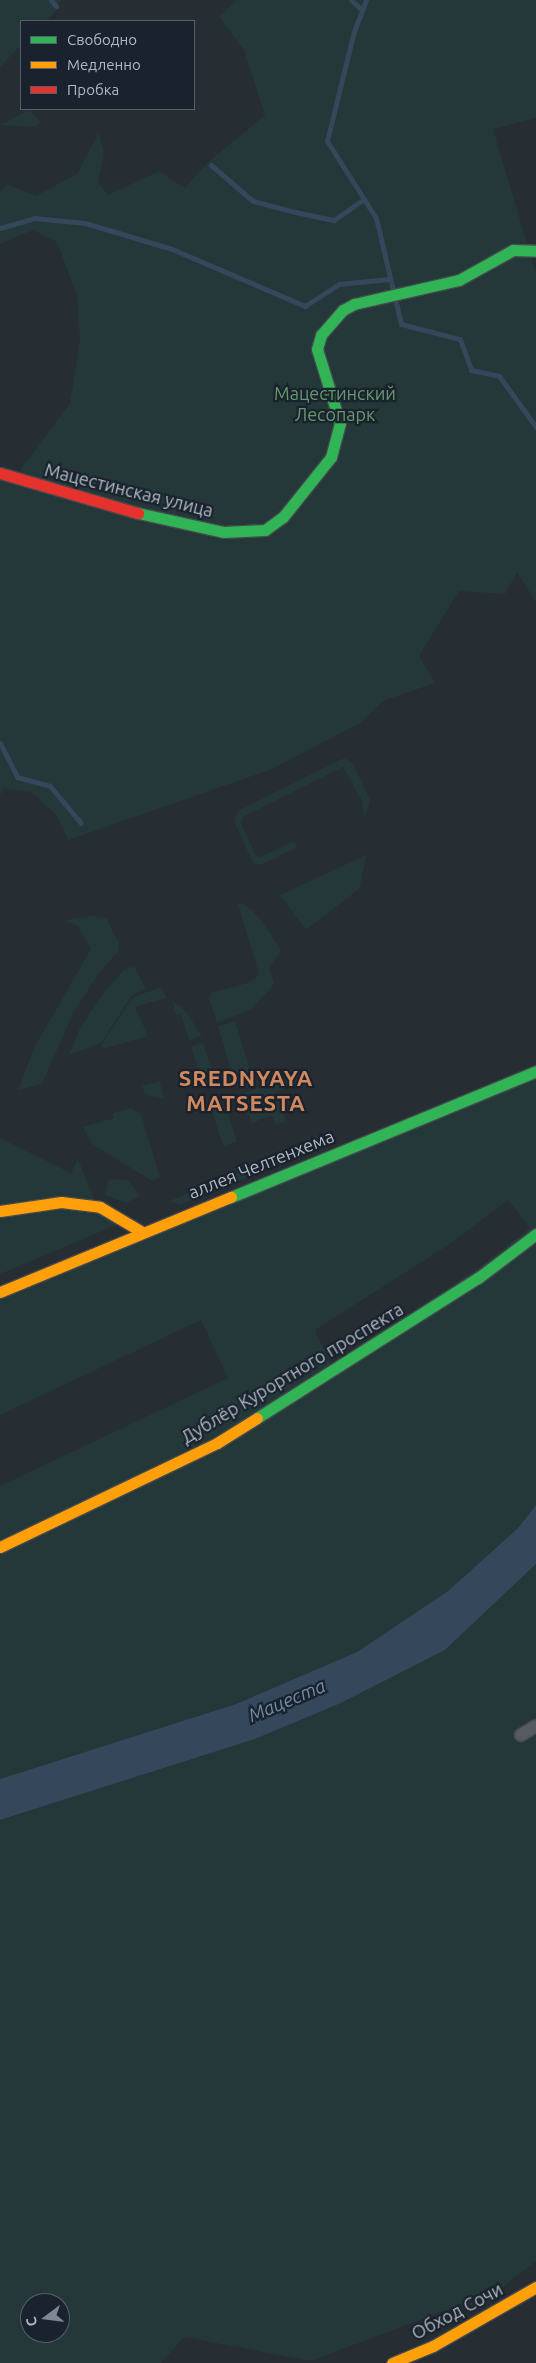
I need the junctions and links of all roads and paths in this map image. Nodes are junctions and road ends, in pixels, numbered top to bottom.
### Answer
1 (536, 251) edge
2 (0, 473) edge
3 (536, 1071) edge
4 (0, 1211) edge
5 (142, 1232) junction
6 (536, 1234) edge
7 (0, 1292) edge
8 (0, 1548) edge
9 (536, 1726) edge
10 (521, 1735) dead end
11 (536, 2287) edge
12 (392, 2363) edge

1 - 2 main road, Мацестинская улица
3 - 5 main road, аллея Челтенхема
4 - 5 main road
5 - 7 main road, аллея Челтенхема
6 - 8 main road, Дублёр Курортного проспекта
9 - 10 street
11 - 12 main road, Обход Сочи

